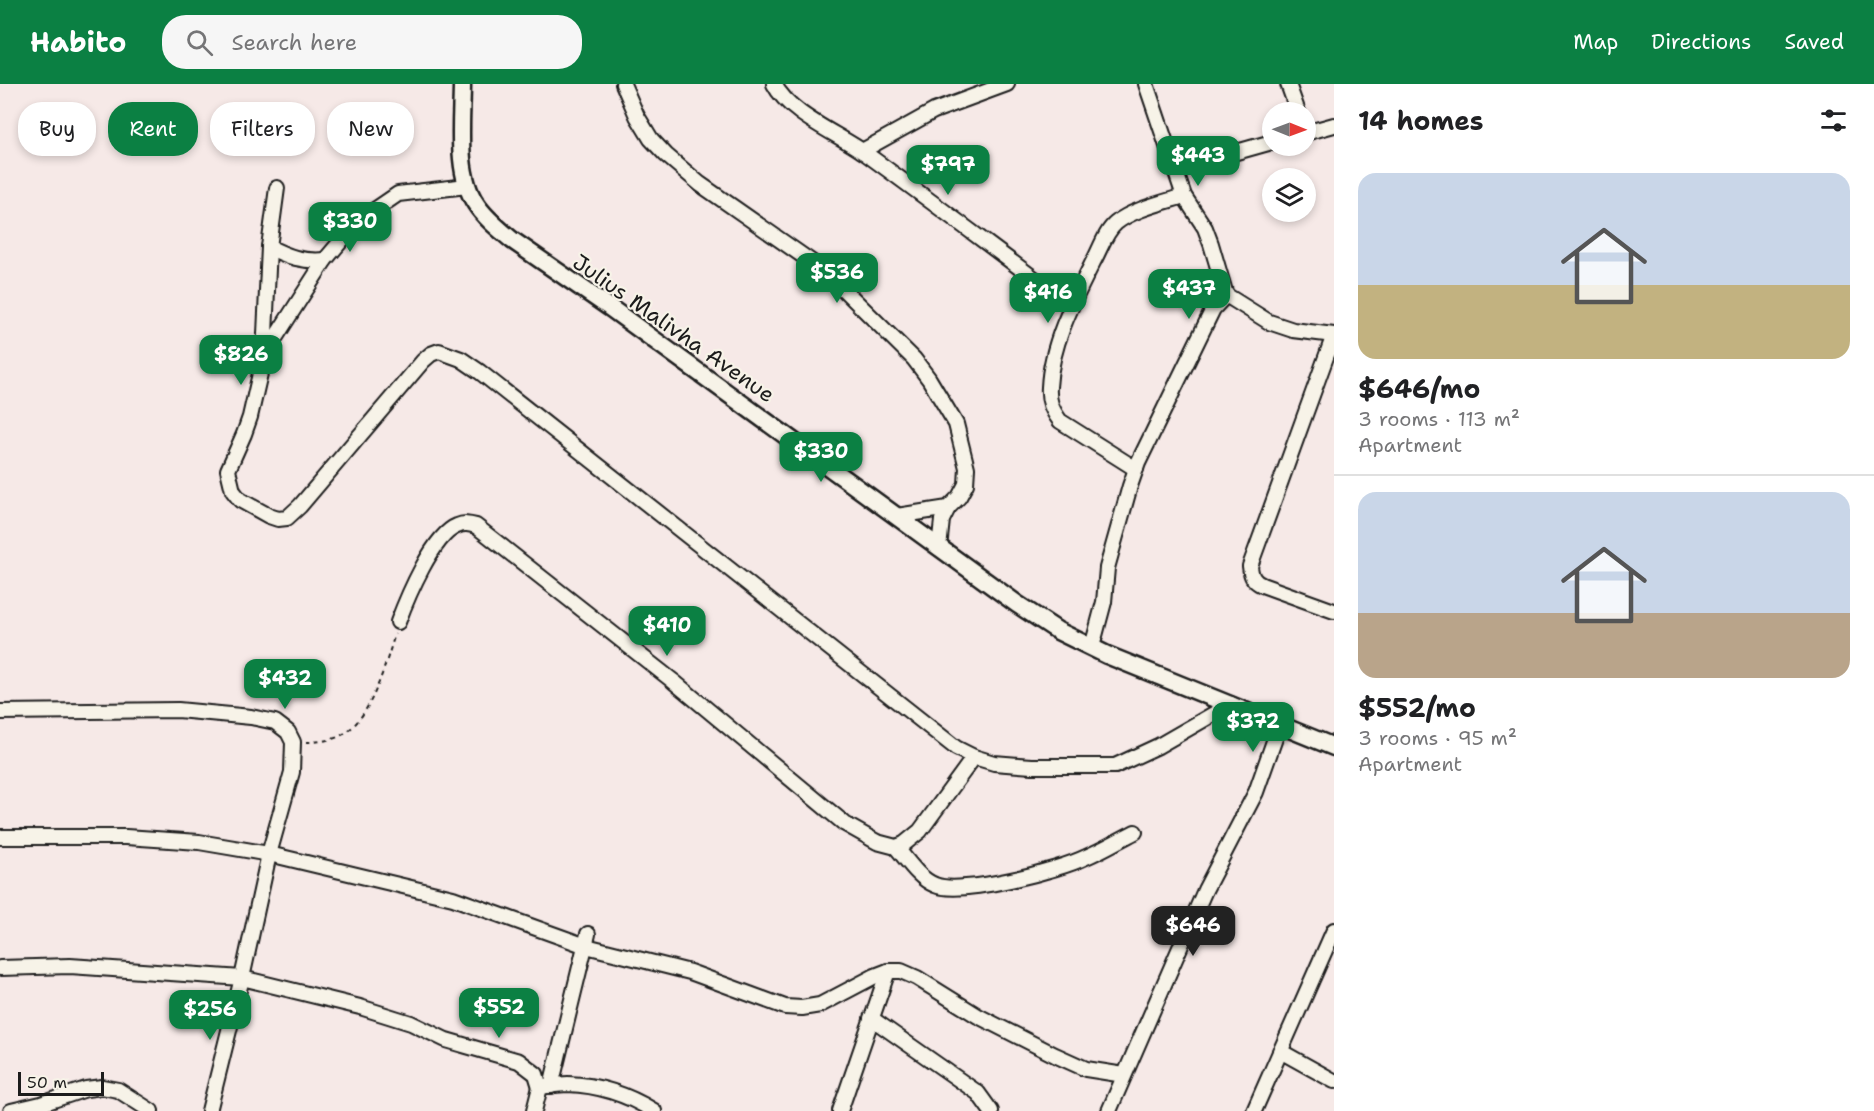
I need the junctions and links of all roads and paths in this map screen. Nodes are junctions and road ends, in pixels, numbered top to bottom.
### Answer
1 (462, 84) edge
2 (622, 84) edge
3 (774, 84) edge
4 (1007, 84) edge
5 (1146, 84) edge
6 (1288, 84) edge
7 (1294, 102) edge
8 (1334, 125) edge
9 (1316, 130) edge
10 (1262, 145) edge
11 (862, 151) junction
12 (1176, 168) junction
13 (467, 186) junction
14 (277, 188) dead end
15 (1184, 196) junction
16 (269, 247) junction
17 (325, 260) junction
18 (1226, 295) junction
19 (1071, 306) junction
20 (1334, 335) edge
21 (264, 356) junction
22 (1136, 469) junction
23 (948, 508) junction
24 (897, 516) junction
25 (939, 548) junction
26 (1334, 611) edge
27 (398, 622) joint
28 (1092, 647) junction
29 (1231, 704) junction
30 (0, 712) edge
31 (1280, 724) junction
32 (293, 742) junction
33 (1334, 747) edge
34 (974, 757) junction
35 (1135, 832) dead end
36 (0, 837) edge
37 (896, 847) junction
38 (269, 854) junction
39 (1334, 930) edge
40 (587, 940) junction
41 (0, 968) edge
42 (888, 971) junction
43 (242, 978) junction
44 (871, 1018) junction
45 (1280, 1051) junction
46 (1124, 1075) junction
47 (1334, 1081) edge
48 (545, 1086) junction
49 (11, 1111) edge
50 (151, 1111) edge
51 (209, 1111) edge
52 (534, 1111) edge
53 (654, 1111) edge
54 (840, 1111) edge
55 (991, 1111) edge
56 (1109, 1111) edge
57 (1254, 1111) edge

1 - 13 street, Julius Malivha Avenue
2 - 23 street
3 - 11 street
4 - 11 street
5 - 12 street
6 - 7 street
8 - 9 street
10 - 12 street
11 - 19 street
12 - 15 street
13 - 17 street
13 - 24 street, Julius Malivha Avenue
14 - 16 street
15 - 18 street
15 - 19 street
16 - 17 street
16 - 21 street
17 - 21 street
18 - 20 street
18 - 22 street
19 - 22 street
20 - 26 street
21 - 34 street
22 - 28 street
23 - 24 street
23 - 25 street
24 - 25 street, Julius Malivha Avenue
25 - 28 street, Julius Malivha Avenue
27 - 32 path
27 - 37 street
28 - 29 street, Julius Malivha Avenue
29 - 31 street, Julius Malivha Avenue
29 - 34 street
30 - 32 street
31 - 33 street, Julius Malivha Avenue
31 - 46 street
32 - 38 street
34 - 37 street
35 - 37 street
36 - 38 street
38 - 40 street
38 - 43 street
39 - 45 street
40 - 42 street
40 - 48 street
41 - 43 street
42 - 44 street
42 - 46 street
43 - 48 street
43 - 51 street
44 - 54 street
44 - 55 street
45 - 47 street
45 - 57 street
46 - 56 street
48 - 52 street
48 - 53 street
49 - 50 street

